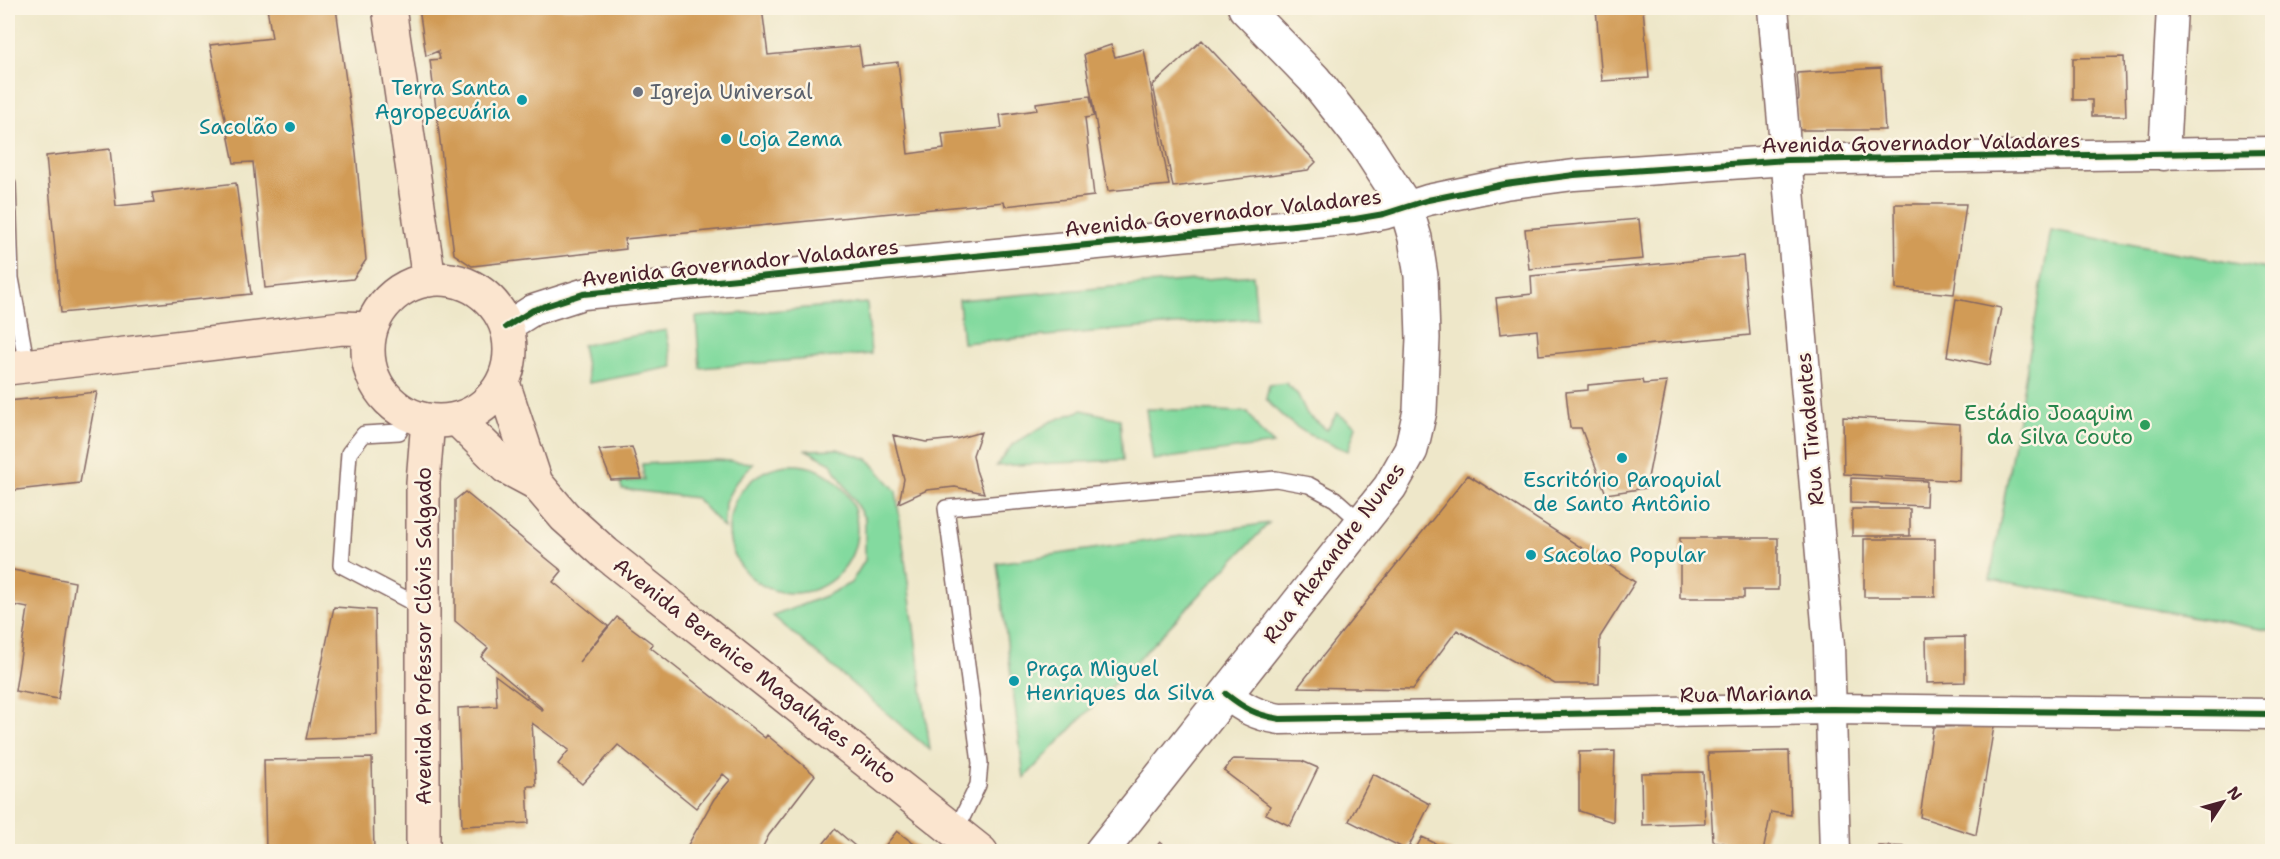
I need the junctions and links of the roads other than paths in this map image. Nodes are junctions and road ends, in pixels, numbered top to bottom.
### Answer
1 (388, 8) edge
2 (1245, 8) edge
3 (1773, 8) edge
4 (2172, 8) edge
5 (2272, 152) edge
6 (2164, 155) junction
7 (1787, 160) junction
8 (8, 184) edge
9 (1406, 207) junction
10 (429, 280) junction
11 (506, 327) junction
12 (370, 329) junction
13 (17, 367) edge
14 (503, 383) junction
15 (431, 418) junction
16 (536, 483) junction
17 (1362, 524) junction
18 (423, 608) junction
19 (1226, 694) junction
20 (1831, 709) junction
21 (2272, 714) edge
22 (956, 830) junction
23 (423, 852) edge
24 (981, 852) edge
25 (1101, 852) edge
26 (1835, 852) edge

1 - 10 main road
2 - 9 street, Rua Alexandre Nunes
3 - 7 street, Rua Tiradentes
4 - 6 street
5 - 6 street, Avenida Governador Valadares
6 - 7 street, Avenida Governador Valadares
7 - 9 street, Avenida Governador Valadares
7 - 20 street, Rua Tiradentes
8 - 13 lane
9 - 11 street, Avenida Governador Valadares
9 - 17 street, Rua Alexandre Nunes
10 - 11 main road
10 - 12 main road
11 - 14 main road
12 - 13 main road
12 - 15 main road
14 - 15 main road
14 - 16 main road, Avenida Berenice Magalhães Pinto
15 - 16 main road, Avenida Berenice Magalhães Pinto
15 - 18 main road, Avenida Professor Clóvis Salgado
15 - 18 lane
16 - 22 main road, Avenida Berenice Magalhães Pinto
17 - 19 street, Rua Alexandre Nunes
17 - 22 lane
18 - 23 main road, Avenida Professor Clóvis Salgado
19 - 20 street, Rua Mariana
19 - 25 street, Rua Alexandre Nunes
20 - 21 street, Rua Mariana
20 - 26 street, Rua Tiradentes
22 - 24 main road, Avenida Berenice Magalhães Pinto

